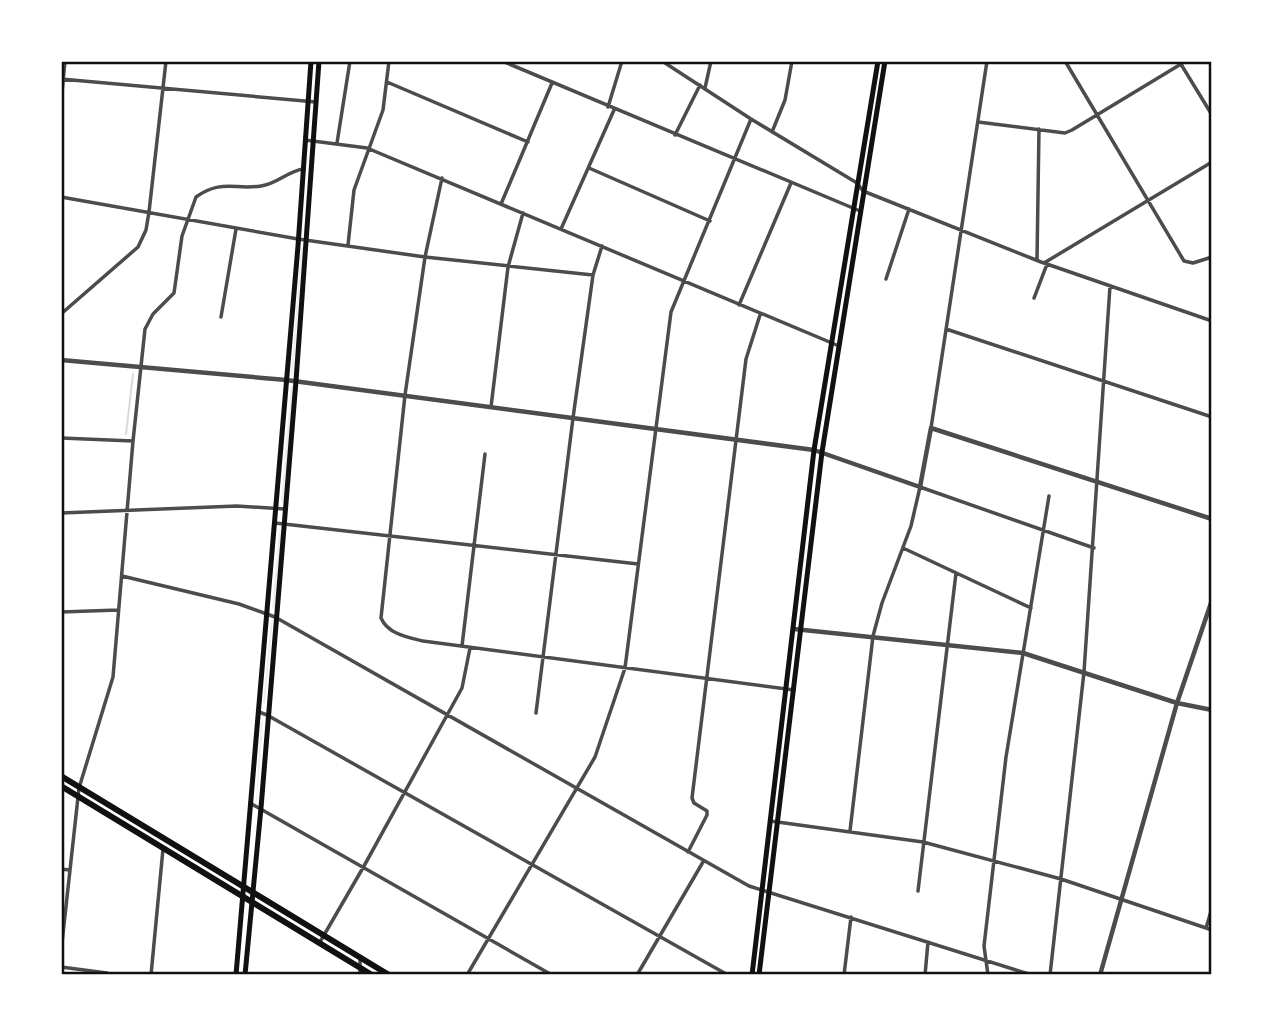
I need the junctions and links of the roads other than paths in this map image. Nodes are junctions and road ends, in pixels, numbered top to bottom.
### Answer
1 (65, 61) edge
2 (166, 61) edge
3 (311, 61) edge
4 (319, 61) edge
5 (350, 61) edge
6 (389, 61) edge
7 (502, 61) edge
8 (517, 61) edge
9 (622, 61) edge
10 (663, 61) edge
11 (711, 61) edge
12 (792, 61) edge
13 (878, 61) edge
14 (885, 61) edge
15 (988, 61) edge
16 (1065, 61) edge
17 (1182, 62) edge
18 (514, 66) junction
19 (62, 79) edge
20 (387, 82) junction
21 (552, 83) junction
22 (703, 87) junction
23 (163, 90) junction
24 (308, 101) junction
25 (316, 102) junction
26 (61, 103) edge
27 (608, 107) junction
28 (614, 110) junction
29 (1212, 115) edge
30 (1097, 116) junction
31 (751, 119) junction
32 (978, 121) junction
33 (1039, 129) junction
34 (772, 132) junction
35 (674, 135) junction
36 (305, 140) junction
37 (313, 141) junction
38 (528, 142) junction
39 (337, 143) junction
40 (367, 148) junction
41 (734, 160) junction
42 (1212, 162) edge
43 (589, 168) junction
44 (303, 169) junction
45 (442, 178) junction
46 (791, 183) junction
47 (857, 183) junction
48 (863, 191) junction
49 (61, 197) edge
50 (1148, 200) junction
51 (501, 204) junction
52 (853, 208) junction
53 (909, 209) junction
54 (860, 211) junction
55 (149, 212) junction
56 (523, 213) junction
57 (187, 219) junction
58 (710, 221) junction
59 (236, 228) junction
60 (561, 229) junction
61 (961, 230) junction
62 (298, 239) junction
63 (307, 240) junction
64 (348, 246) junction
65 (602, 246) junction
66 (425, 257) junction
67 (1212, 257) edge
68 (1037, 260) junction
69 (1045, 264) junction
70 (508, 267) junction
71 (593, 275) junction
72 (886, 279) dead end
73 (684, 280) junction
74 (1110, 286) junction
75 (1034, 298) dead end
76 (739, 305) junction
77 (61, 314) edge
78 (760, 315) junction
79 (221, 317) dead end
80 (1212, 321) edge
81 (946, 329) junction
82 (831, 343) junction
83 (839, 346) junction
84 (61, 360) edge
85 (141, 366) junction
86 (286, 380) junction
87 (296, 382) junction
88 (1104, 382) junction
89 (405, 395) junction
90 (491, 407) junction
91 (1212, 417) edge
92 (573, 418) junction
93 (930, 428) junction
94 (657, 429) junction
95 (61, 438) edge
96 (736, 440) junction
97 (133, 441) junction
98 (814, 450) junction
99 (822, 452) junction
100 (485, 454) dead end
101 (1098, 481) junction
102 (920, 487) junction
103 (1049, 496) dead end
104 (275, 507) junction
105 (285, 509) junction
106 (128, 510) junction
107 (61, 513) edge
108 (1212, 519) edge
109 (274, 523) junction
110 (284, 524) junction
111 (1043, 530) junction
112 (391, 536) junction
113 (472, 547) junction
114 (903, 548) junction
115 (1094, 548) junction
116 (555, 555) junction
117 (638, 564) junction
118 (956, 573) junction
119 (122, 576) junction
120 (1212, 600) edge
121 (1031, 608) junction
122 (118, 610) junction
123 (61, 612) edge
124 (271, 615) junction
125 (794, 629) junction
126 (801, 629) junction
127 (873, 636) junction
128 (947, 645) junction
129 (462, 646) junction
130 (470, 648) junction
131 (1023, 653) junction
132 (542, 658) junction
133 (625, 668) junction
134 (1084, 672) junction
135 (706, 677) junction
136 (786, 689) junction
137 (794, 690) junction
138 (1177, 703) junction
139 (1212, 710) edge
140 (257, 712) junction
141 (536, 713) dead end
142 (267, 715) junction
143 (446, 715) junction
144 (61, 776) edge
145 (61, 786) edge
146 (575, 789) junction
147 (404, 791) junction
148 (79, 792) junction
149 (250, 803) junction
150 (261, 808) junction
151 (770, 821) junction
152 (778, 822) junction
153 (850, 831) junction
154 (923, 842) junction
155 (163, 849) junction
156 (688, 852) junction
157 (995, 861) junction
158 (703, 862) junction
159 (532, 863) junction
160 (365, 866) junction
161 (61, 869) edge
162 (69, 870) junction
163 (1061, 879) junction
164 (243, 885) junction
165 (252, 891) junction
166 (761, 891) junction
167 (770, 891) junction
168 (918, 891) dead end
169 (242, 895) junction
170 (1123, 900) junction
171 (251, 901) junction
172 (1212, 908) edge
173 (851, 917) junction
174 (1206, 928) junction
175 (1212, 930) edge
176 (325, 934) junction
177 (658, 935) junction
178 (489, 940) junction
179 (320, 942) junction
180 (929, 942) junction
181 (61, 953) edge
182 (360, 957) junction
183 (986, 960) junction
184 (61, 967) edge
185 (360, 971) edge
186 (107, 973) joint
187 (140, 975) edge
188 (150, 975) edge
189 (236, 975) edge
190 (245, 975) edge
191 (372, 975) edge
192 (389, 975) edge
193 (467, 975) edge
194 (552, 975) edge
195 (637, 975) edge
196 (727, 975) edge
197 (752, 975) edge
198 (759, 975) edge
199 (844, 975) edge
200 (925, 975) edge
201 (988, 975) edge
202 (1032, 975) edge
203 (1050, 975) edge
204 (1100, 975) edge

1 - 19 street
2 - 23 street
3 - 24 main road
4 - 25 main road
5 - 39 street
6 - 20 street
7 - 18 street
8 - 18 street
9 - 27 street
10 - 22 street
11 - 22 street
12 - 34 street
13 - 47 main road
14 - 48 main road
15 - 32 street
16 - 30 street
17 - 29 street
17 - 30 street
18 - 21 street
19 - 23 street
19 - 26 street
20 - 38 street
20 - 40 street
21 - 27 street
21 - 38 street
22 - 31 street
22 - 35 street
23 - 24 street
23 - 55 street
24 - 25 street
24 - 36 main road
25 - 37 main road
27 - 28 street
28 - 35 street
28 - 43 street
30 - 33 street
30 - 50 street
31 - 34 street
31 - 41 street
32 - 33 street
32 - 61 street
33 - 68 street
34 - 47 street
35 - 41 street
36 - 37 street
36 - 44 main road
37 - 39 street
37 - 63 main road
38 - 51 street
39 - 40 street
40 - 45 street
40 - 64 street
41 - 46 street
41 - 58 street
42 - 50 street
43 - 58 street
43 - 60 street
44 - 57 street
44 - 62 main road
45 - 51 street
45 - 66 street
46 - 52 street
46 - 76 street
47 - 48 street
47 - 52 main road
48 - 53 street
48 - 54 main road
49 - 55 street
50 - 67 street
50 - 69 street
51 - 56 street
52 - 54 street
52 - 82 main road
53 - 61 street
53 - 72 street
54 - 83 main road
55 - 57 street
55 - 77 street
56 - 60 street
56 - 70 street
57 - 59 street
57 - 85 street
58 - 73 street
59 - 62 street
59 - 79 street
60 - 65 street
61 - 68 street
61 - 81 street
62 - 63 street
62 - 86 main road
63 - 64 street
63 - 87 main road
64 - 66 street
65 - 71 street
65 - 73 street
66 - 70 street
66 - 89 street
68 - 69 street
69 - 74 street
69 - 75 street
70 - 71 street
70 - 90 street
71 - 92 street
73 - 76 street
73 - 94 street
74 - 80 street
74 - 88 street
76 - 78 street
78 - 82 street
78 - 96 street
81 - 88 street
81 - 93 street
82 - 83 street
82 - 98 main road
83 - 99 main road
84 - 85 street
85 - 86 street
85 - 97 street
86 - 87 street
86 - 104 main road
87 - 89 street
87 - 105 main road
88 - 91 street
88 - 101 street
89 - 90 street
89 - 112 street
90 - 92 street
92 - 94 street
92 - 116 street
93 - 101 street
93 - 102 street
94 - 96 street
94 - 117 street
95 - 97 street
96 - 98 street
96 - 135 street
97 - 106 street
98 - 99 street
98 - 125 main road
99 - 102 street
99 - 126 main road
100 - 113 street
101 - 108 street
101 - 115 street
102 - 111 street
102 - 114 street
103 - 111 street
104 - 105 street
104 - 106 street
104 - 109 main road
105 - 110 main road
106 - 107 street
106 - 119 street
109 - 110 street
109 - 124 main road
110 - 112 street
110 - 124 main road
111 - 115 street
111 - 121 street
112 - 113 street
112 - 129 street
113 - 116 street
113 - 129 street
114 - 118 street
114 - 127 street
115 - 134 street
116 - 117 street
116 - 132 street
117 - 133 street
118 - 121 street
118 - 128 street
119 - 122 street
119 - 124 street
120 - 138 street
121 - 131 street
122 - 123 street
122 - 148 street
124 - 140 main road
124 - 142 main road
124 - 143 street
125 - 126 street
125 - 136 main road
126 - 127 street
126 - 137 main road
127 - 128 street
127 - 153 street
128 - 131 street
128 - 154 street
129 - 130 street
130 - 132 street
130 - 143 street
131 - 134 street
131 - 157 street
132 - 133 street
132 - 141 street
133 - 135 street
133 - 146 street
134 - 138 street
134 - 163 street
135 - 136 street
135 - 156 street
136 - 137 street
136 - 151 main road
137 - 152 main road
138 - 139 street
138 - 170 street
140 - 142 street
140 - 149 main road
142 - 147 street
142 - 150 main road
143 - 146 street
143 - 147 street
144 - 148 highway
145 - 148 highway
146 - 156 street
146 - 159 street
147 - 159 street
147 - 160 street
148 - 155 highway
148 - 162 street
148 - 164 highway
149 - 150 street
149 - 164 main road
150 - 160 street
150 - 165 main road
151 - 152 street
151 - 166 main road
152 - 153 street
152 - 167 main road
153 - 154 street
154 - 157 street
154 - 168 street
155 - 169 highway
155 - 188 street
156 - 158 street
157 - 163 street
157 - 183 street
158 - 166 street
158 - 177 street
159 - 177 street
159 - 178 street
160 - 176 street
160 - 178 street
161 - 162 street
162 - 181 street
163 - 170 street
163 - 203 street
164 - 165 highway
164 - 169 main road
165 - 171 main road
165 - 176 highway
166 - 167 street
166 - 197 main road
167 - 173 street
167 - 198 main road
169 - 171 highway
169 - 189 main road
170 - 174 street
170 - 204 street
171 - 179 highway
171 - 190 main road
172 - 174 street
173 - 180 street
173 - 199 street
174 - 175 street
176 - 179 street
176 - 182 highway
177 - 195 street
177 - 196 street
178 - 193 street
178 - 194 street
179 - 185 highway
180 - 183 street
180 - 200 street
182 - 185 street
182 - 192 highway
183 - 201 street
183 - 202 street
184 - 186 street
185 - 191 highway
186 - 187 lane

